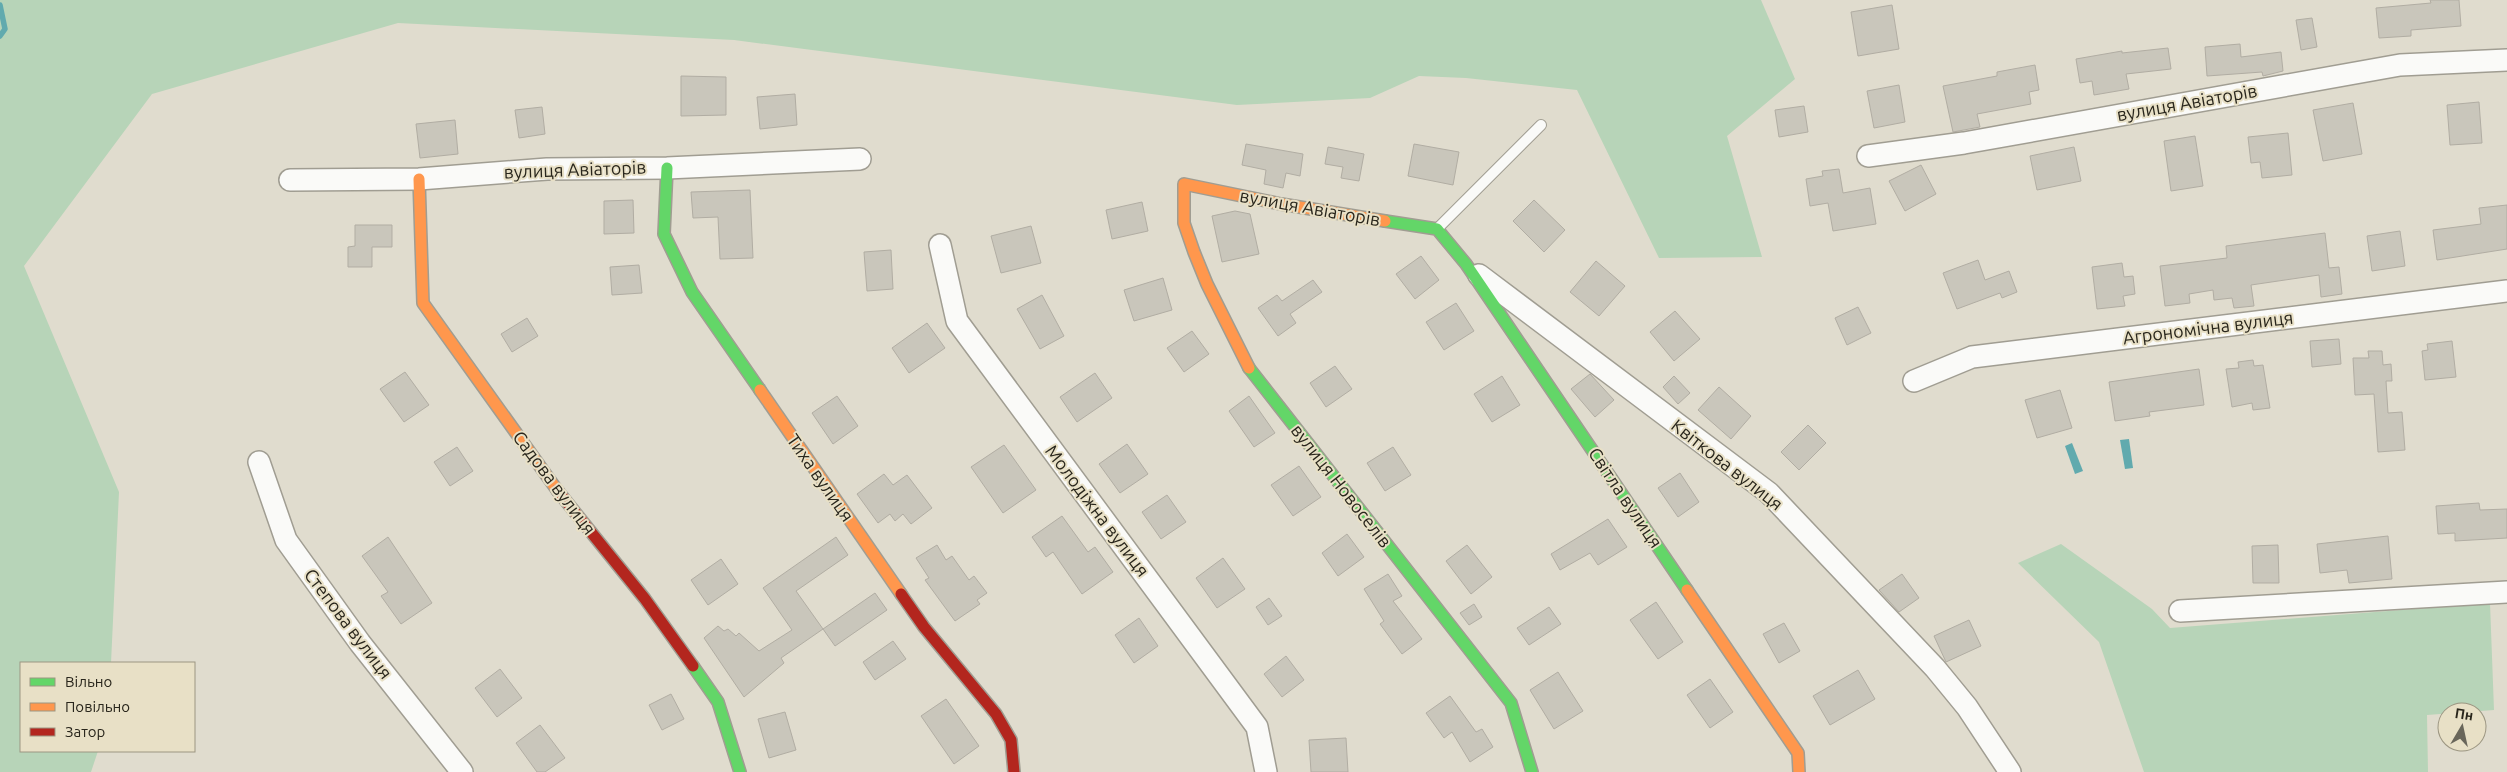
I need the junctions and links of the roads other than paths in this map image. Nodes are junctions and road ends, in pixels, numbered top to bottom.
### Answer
1 (2507, 60) edge
2 (1541, 125) dead end
3 (1868, 156) dead end
4 (860, 159) dead end
5 (667, 168) junction
6 (419, 179) junction
7 (290, 180) dead end
8 (1184, 184) joint
9 (1437, 229) junction
10 (940, 245) dead end
11 (1466, 264) junction
12 (2507, 291) edge
13 (1914, 381) dead end
14 (259, 462) dead end
15 (2507, 592) edge
16 (2180, 611) dead end
17 (462, 772) edge
18 (740, 772) edge
19 (1014, 772) edge
20 (1266, 772) edge
21 (1532, 772) edge
22 (1799, 772) edge
23 (2010, 772) edge

1 - 3 street, вулиця Авіаторів
2 - 9 lane
4 - 5 street, вулиця Авіаторів
5 - 6 street, вулиця Авіаторів
5 - 19 street, Тиха вулиця
6 - 7 street, вулиця Авіаторів
6 - 18 street, Садова вулиця
8 - 9 street, вулиця Авіаторів
8 - 21 street, вулиця Новоселів
9 - 11 street, Світла вулиця
10 - 20 street, Молодіжна вулиця
11 - 22 street, Світла вулиця
11 - 23 street, Квіткова вулиця
12 - 13 street, Агрономічна вулиця
14 - 17 street, Степова вулиця
15 - 16 street

